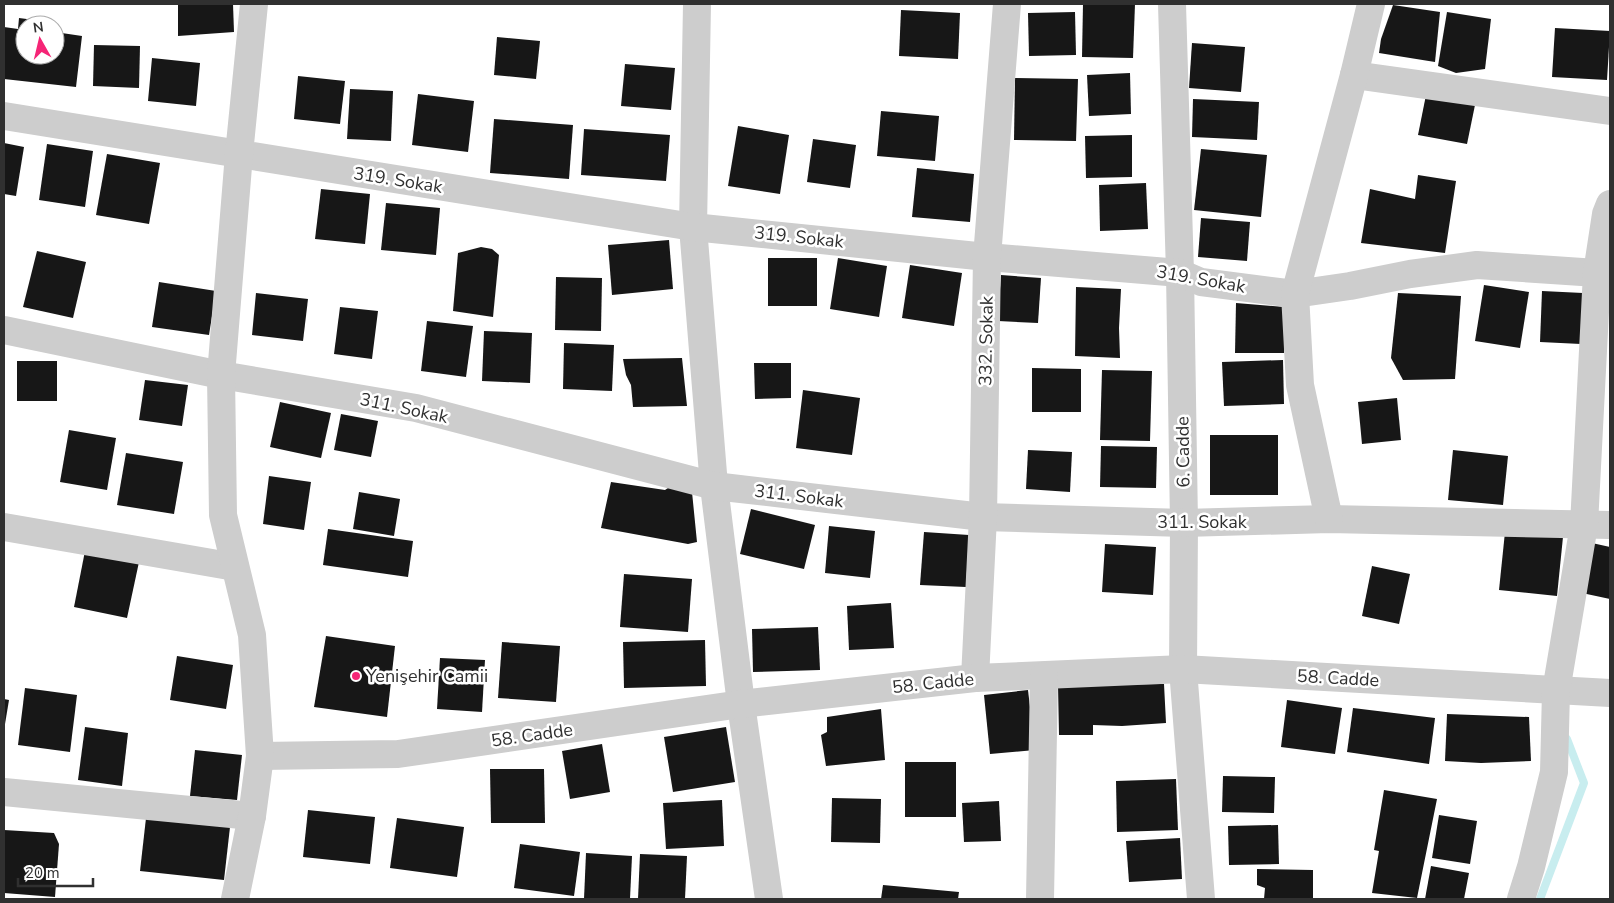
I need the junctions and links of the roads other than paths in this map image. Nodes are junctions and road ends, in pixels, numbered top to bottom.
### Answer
1 (254, 4) edge
2 (696, 4) edge
3 (1008, 4) edge
4 (1172, 4) edge
5 (1370, 4) edge
6 (1354, 75) junction
7 (1610, 111) edge
8 (4, 116) edge
9 (239, 154) junction
10 (1610, 204) edge
11 (693, 226) junction
12 (987, 257) junction
13 (1180, 273) junction
14 (1597, 273) junction
15 (1295, 294) junction
16 (4, 330) edge
17 (1601, 348) edge
18 (221, 375) junction
19 (714, 486) junction
20 (983, 517) junction
21 (1329, 520) junction
22 (1184, 523) junction
23 (1597, 525) edge
24 (4, 527) edge
25 (236, 567) junction
26 (1183, 670) junction
27 (1044, 676) junction
28 (975, 678) junction
29 (1556, 691) junction
30 (1610, 693) edge
31 (741, 704) junction
32 (260, 756) junction
33 (4, 792) edge
34 (252, 816) junction
35 (235, 899) edge
36 (769, 899) edge
37 (1040, 899) edge
38 (1201, 899) edge
39 (1521, 899) edge

1 - 9 street
2 - 11 street
3 - 12 street, 332. Sokak
4 - 13 street, 6. Cadde
5 - 6 street
6 - 7 street
6 - 15 street
8 - 9 street, 319. Sokak
9 - 11 street, 319. Sokak
9 - 18 street
10 - 14 street
11 - 12 street, 319. Sokak
11 - 19 street
12 - 13 street, 319. Sokak
12 - 20 street, 332. Sokak
13 - 15 street, 319. Sokak
13 - 22 street, 6. Cadde
14 - 15 street, 319. Sokak
14 - 17 street
15 - 21 street
16 - 18 street, 311. Sokak
17 - 23 street
18 - 19 street, 311. Sokak
18 - 25 street
19 - 20 street, 311. Sokak
19 - 31 street
20 - 22 street, 311. Sokak
20 - 28 street, 332. Sokak
21 - 22 street, 311. Sokak
21 - 23 street, 311. Sokak
22 - 26 street, 6. Cadde
23 - 29 street
24 - 25 street
25 - 32 street
26 - 27 street, 58. Cadde
26 - 29 street, 58. Cadde
26 - 38 street, 6. Cadde
27 - 28 street, 58. Cadde
27 - 37 street
28 - 31 street, 58. Cadde
29 - 30 street, 58. Cadde
29 - 39 street
31 - 32 street, 58. Cadde
31 - 36 street
32 - 34 street
33 - 34 street
34 - 35 street

